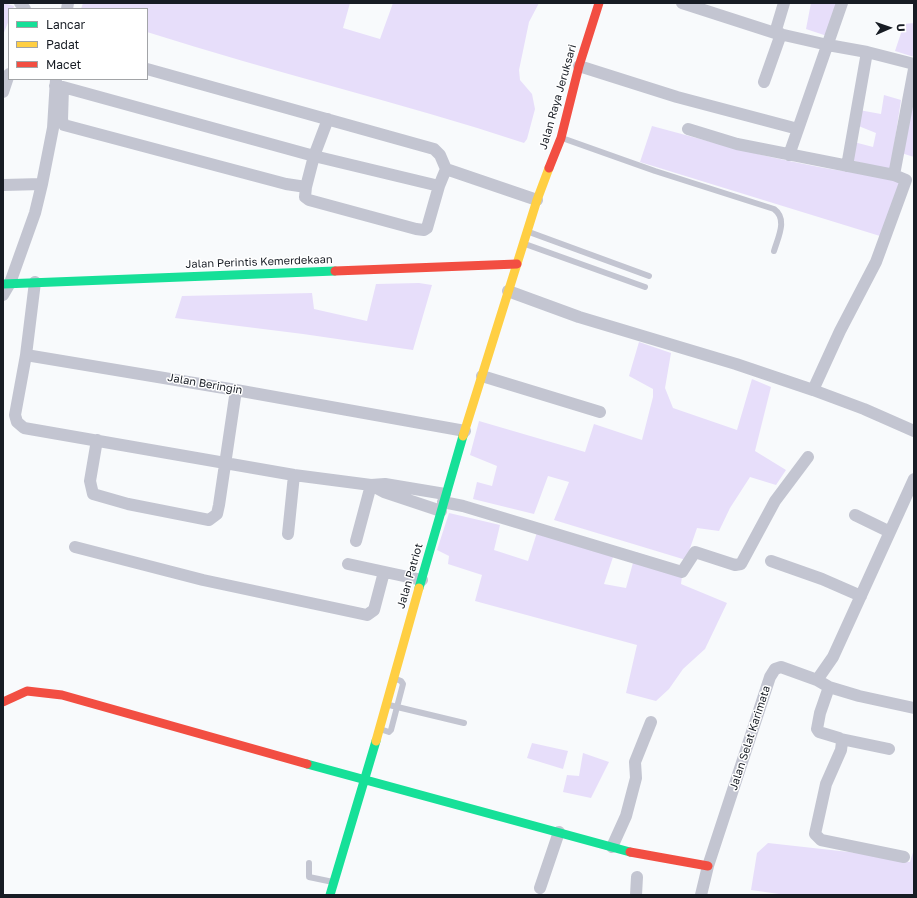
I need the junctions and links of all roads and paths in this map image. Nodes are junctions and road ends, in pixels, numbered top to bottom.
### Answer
1 (599, 3) edge
2 (682, 3) edge
3 (784, 3) edge
4 (842, 3) edge
5 (778, 34) junction
6 (828, 45) junction
7 (867, 52) junction
8 (914, 64) edge
9 (579, 66) junction
10 (148, 69) edge
11 (914, 69) edge
12 (8, 77) edge
13 (764, 82) dead end
14 (59, 83) edge
15 (3, 92) edge
16 (328, 119) junction
17 (688, 129) dead end
18 (798, 129) junction
19 (561, 138) junction
20 (789, 155) junction
21 (314, 156) junction
22 (847, 166) junction
23 (446, 169) junction
24 (894, 175) junction
25 (42, 184) junction
26 (3, 185) edge
27 (439, 186) junction
28 (306, 187) junction
29 (537, 200) junction
30 (528, 231) junction
31 (524, 243) junction
32 (774, 251) dead end
33 (517, 264) junction
34 (649, 276) dead end
35 (35, 282) junction
36 (7, 283) edge
37 (645, 287) dead end
38 (508, 291) junction
39 (3, 296) edge
40 (26, 354) junction
41 (482, 376) junction
42 (236, 390) junction
43 (813, 390) junction
44 (600, 412) dead end
45 (460, 430) junction
46 (914, 431) edge
47 (97, 440) junction
48 (808, 457) dead end
49 (226, 464) junction
50 (294, 475) junction
51 (914, 479) edge
52 (371, 485) junction
53 (443, 502) junction
54 (855, 515) dead end
55 (890, 532) junction
56 (288, 534) dead end
57 (356, 541) dead end
58 (75, 547) dead end
59 (771, 561) dead end
60 (348, 564) dead end
61 (384, 572) junction
62 (418, 579) junction
63 (861, 596) junction
64 (394, 679) junction
65 (817, 680) junction
66 (829, 687) junction
67 (3, 702) edge
68 (387, 704) junction
69 (398, 707) junction
70 (914, 708) edge
71 (651, 722) dead end
72 (464, 723) dead end
73 (380, 729) junction
74 (841, 739) junction
75 (889, 749) dead end
76 (364, 780) junction
77 (559, 832) junction
78 (612, 847) junction
79 (904, 857) dead end
80 (309, 863) dead end
81 (708, 866) junction
82 (637, 877) dead end
83 (330, 882) junction
84 (540, 888) dead end
85 (330, 895) edge
86 (636, 895) edge
87 (701, 895) edge

1 - 9 street, Jalan Raya Jeruksari
2 - 5 street
3 - 5 street
4 - 6 street
5 - 6 street
5 - 13 street
6 - 7 street
6 - 18 street
7 - 8 street
7 - 22 street
9 - 18 street
9 - 19 street, Jalan Raya Jeruksari
10 - 16 street
11 - 24 street
12 - 15 street
14 - 21 street
14 - 25 street
14 - 28 street
16 - 21 street
16 - 23 street
17 - 20 street
18 - 20 street
19 - 29 street, Jalan Raya Jeruksari
19 - 32 lane
20 - 22 street
21 - 27 street
21 - 28 street
22 - 24 street
23 - 27 street
23 - 29 street
24 - 43 street
25 - 26 street
25 - 36 street
27 - 28 street
29 - 30 street, Jalan Raya Jeruksari
30 - 31 street, Jalan Raya Jeruksari
30 - 34 lane
31 - 33 street, Jalan Raya Jeruksari
31 - 37 lane
33 - 35 street, Jalan Perintis Kemerdekaan
33 - 38 street, Jalan Patriot
35 - 36 street, Jalan Perintis Kemerdekaan
35 - 40 street
36 - 39 street
38 - 41 street, Jalan Patriot
38 - 43 street
40 - 42 street, Jalan Beringin
40 - 47 street
41 - 44 street
41 - 45 street, Jalan Patriot
42 - 45 street, Jalan Beringin
42 - 49 street
43 - 46 street
45 - 53 street, Jalan Patriot
47 - 49 street
47 - 49 street
48 - 53 street
49 - 50 street
50 - 52 street
50 - 56 street
51 - 55 street
52 - 53 street
52 - 57 street
53 - 62 street, Jalan Patriot
54 - 55 street
55 - 63 street
58 - 61 street
59 - 63 street
60 - 61 street
61 - 62 street
62 - 64 street, Jalan Patriot
63 - 65 street
64 - 68 street, Jalan Patriot
64 - 69 lane
65 - 66 street
65 - 81 street, Jalan Selat Karimata
66 - 70 street
66 - 74 street
67 - 76 street
68 - 69 lane
68 - 73 street, Jalan Patriot
69 - 72 lane
69 - 73 lane
71 - 78 street
73 - 76 street, Jalan Patriot
74 - 75 street
74 - 79 street
76 - 77 street
76 - 83 street, Jalan Patriot
77 - 78 street
77 - 84 street
78 - 81 street
80 - 83 lane
81 - 87 street, Jalan Selat Karimata
82 - 86 street
83 - 85 street, Jalan Patriot

